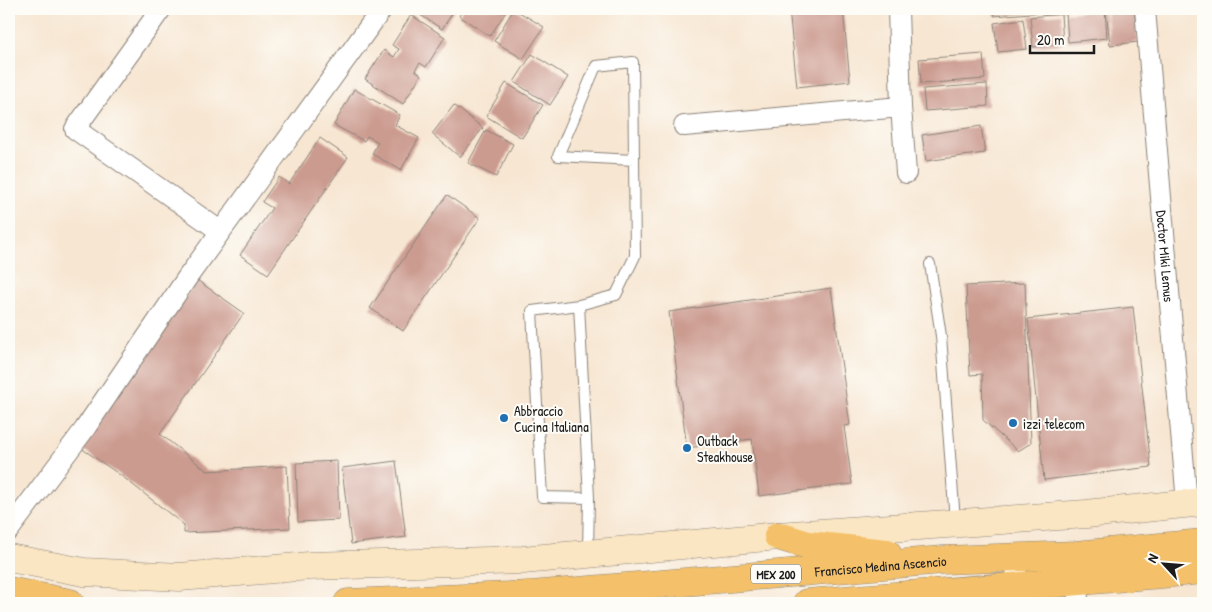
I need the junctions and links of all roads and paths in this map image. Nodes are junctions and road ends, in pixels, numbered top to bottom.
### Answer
1 (161, 9) edge
2 (382, 9) edge
3 (898, 9) edge
4 (1145, 9) edge
5 (901, 107) junction
6 (684, 126) dead end
7 (634, 160) junction
8 (906, 173) dead end
9 (220, 231) junction
10 (930, 264) dead end
11 (579, 305) junction
12 (589, 498) junction
13 (1195, 503) edge
14 (955, 522) junction
15 (9, 530) edge
16 (778, 536) junction
17 (1203, 543) edge
18 (588, 554) junction
19 (1076, 555) junction
20 (1016, 557) junction
21 (9, 558) edge
22 (943, 560) junction
23 (1203, 570) edge
24 (9, 591) edge
25 (1078, 593) edge
26 (1016, 595) edge
27 (532, 599) edge
28 (487, 600) edge
29 (70, 603) edge
30 (348, 603) edge
31 (807, 603) edge

1 - 9 street
2 - 9 street
3 - 5 street
4 - 13 street, Doctor Miki Lemus
5 - 6 street
5 - 8 street
7 - 7 lane
7 - 11 lane
9 - 15 street
10 - 14 lane
11 - 12 lane
11 - 12 lane
12 - 18 lane
13 - 14 main road
14 - 16 main road
16 - 18 main road
16 - 22 highway
17 - 19 highway, Francisco Medina Ascencio / MEX 200
18 - 21 main road
19 - 20 highway, Francisco Medina Ascencio / MEX 200
19 - 25 street
20 - 22 highway, Francisco Medina Ascencio / MEX 200
20 - 26 street
22 - 27 highway, Francisco Medina Ascencio / MEX 200
23 - 25 highway, MEX 200
24 - 29 highway
25 - 26 highway, MEX 200
26 - 31 highway, MEX 200
27 - 28 highway, Francisco Medina Ascencio / MEX 200
28 - 30 highway, Francisco Medina Ascencio / MEX 200

